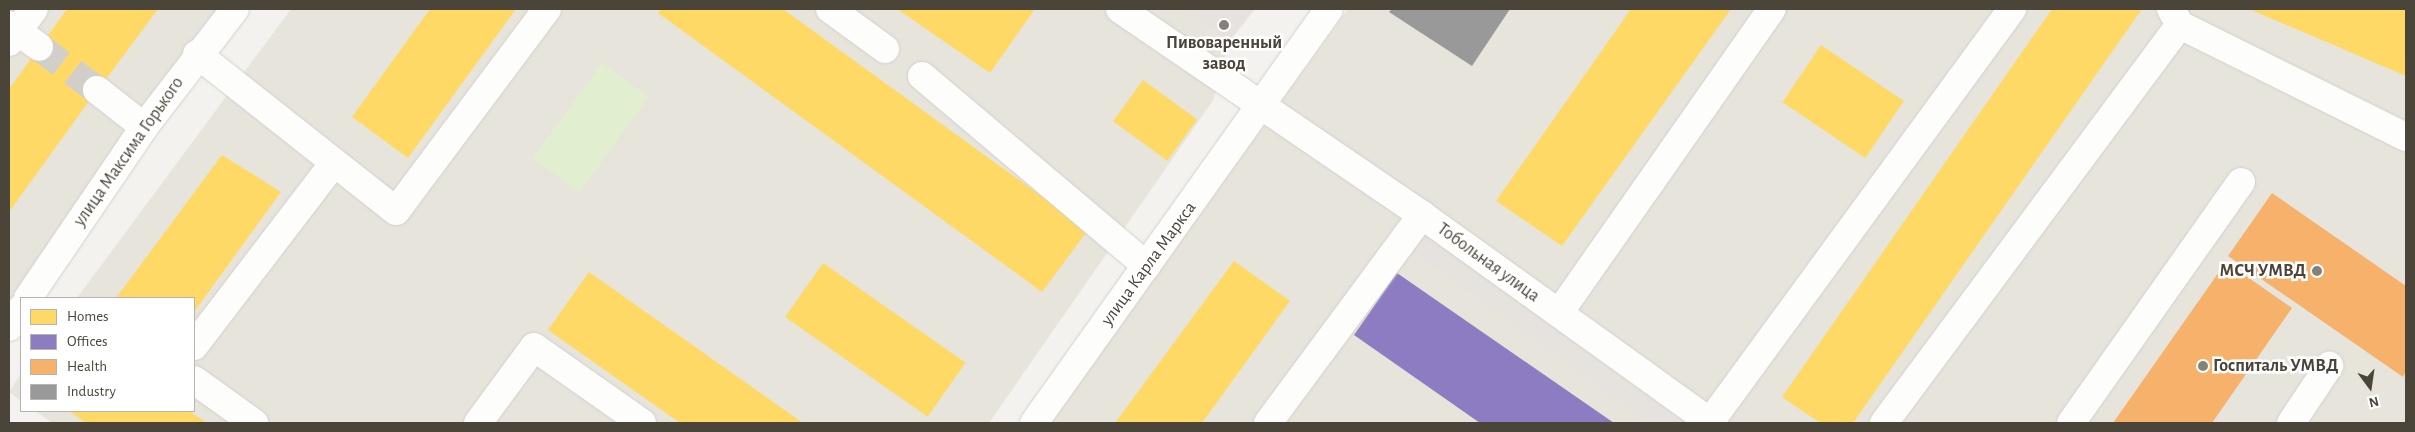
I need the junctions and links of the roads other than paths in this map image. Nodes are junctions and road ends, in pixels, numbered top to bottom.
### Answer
1 (34, 9) edge
2 (235, 9) edge
3 (547, 9) edge
4 (830, 9) edge
5 (1120, 9) edge
6 (1329, 9) edge
7 (1772, 9) edge
8 (2012, 9) edge
9 (2176, 17) edge
10 (12, 33) edge
11 (39, 47) tunnel mouth
12 (885, 49) dead end
13 (197, 54) junction
14 (922, 76) dead end
15 (97, 90) tunnel mouth
16 (1263, 105) junction
17 (144, 127) junction
18 (2406, 137) edge
19 (334, 163) junction
20 (2241, 182) dead end
21 (1422, 215) junction
22 (1147, 266) junction
23 (29, 297) edge
24 (20, 310) edge
25 (1559, 313) junction
26 (9, 327) edge
27 (195, 345) edge
28 (2329, 366) dead end
29 (195, 381) edge
30 (254, 423) edge
31 (478, 423) edge
32 (642, 423) edge
33 (1034, 423) edge
34 (1268, 423) edge
35 (1711, 423) edge
36 (1884, 423) edge
37 (2071, 423) edge
38 (2291, 423) edge

1 - 10 street
2 - 13 street, улица Максима Горького
3 - 19 street
4 - 12 street
5 - 16 street, Тобольная улица
6 - 16 street, улица Карла Маркса
7 - 25 street
8 - 35 street
9 - 18 street
9 - 36 street
10 - 11 street
13 - 17 street, улица Максима Горького
13 - 19 street
14 - 22 street
15 - 17 street
16 - 21 street, Тобольная улица
16 - 22 street, улица Карла Маркса
17 - 23 street, улица Максима Горького
19 - 27 street
20 - 37 street
21 - 25 street, Тобольная улица
21 - 34 street
22 - 33 street, улица Карла Маркса
24 - 26 street
25 - 35 street, Тобольная улица
28 - 38 street
29 - 30 street
31 - 32 street

